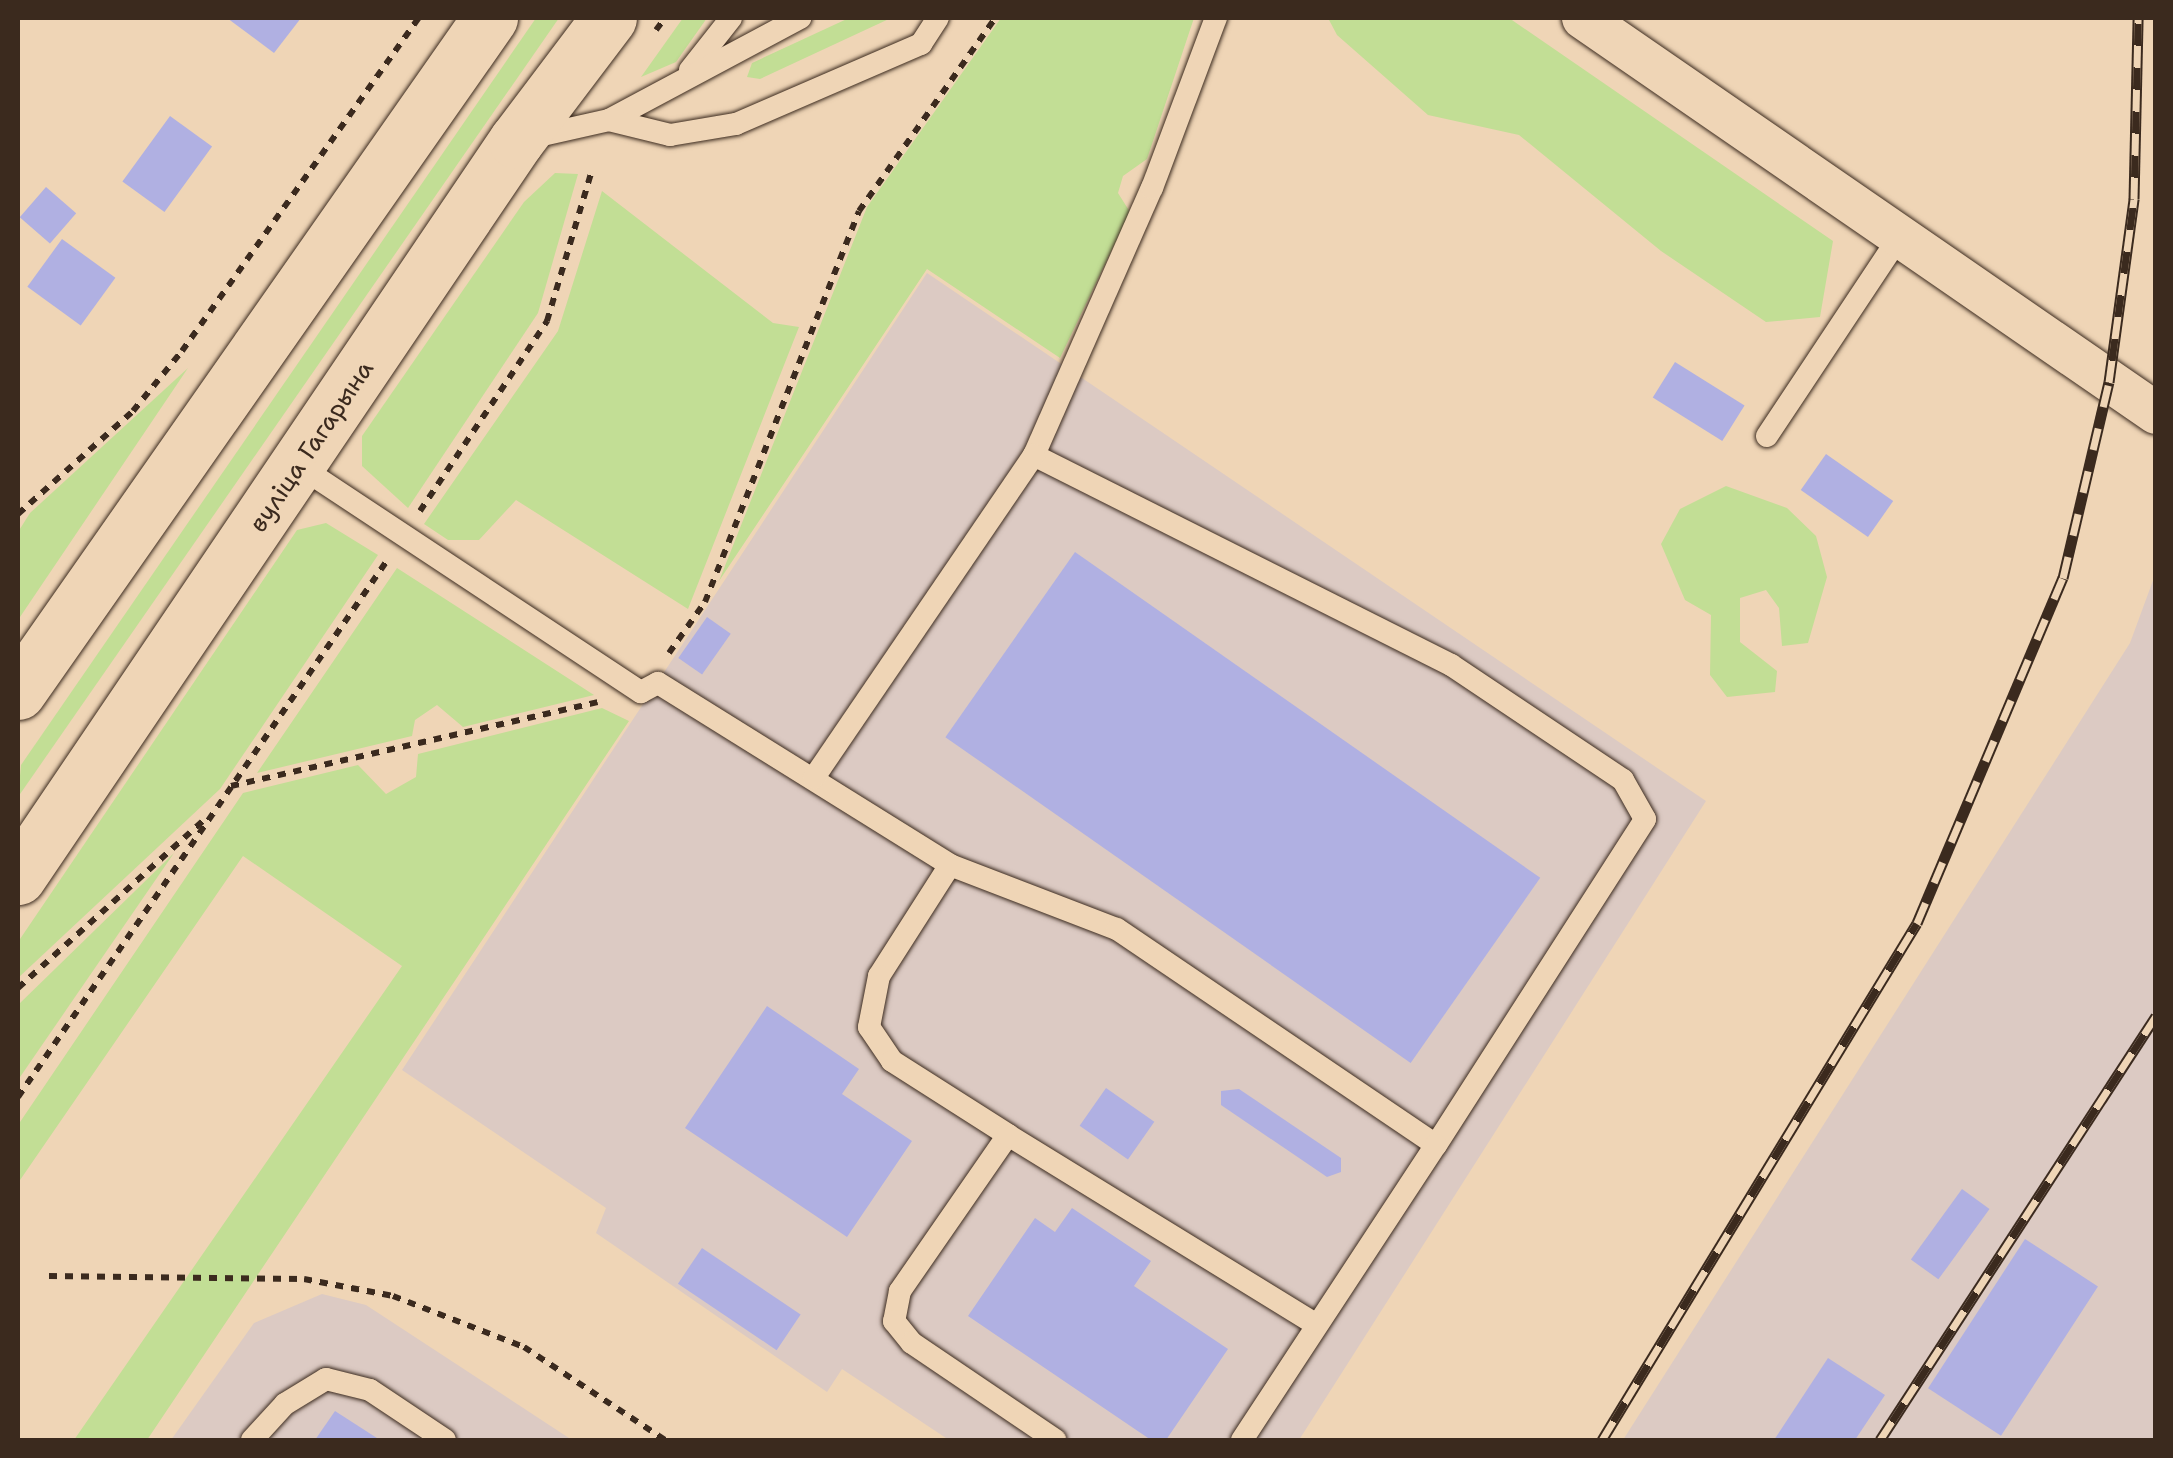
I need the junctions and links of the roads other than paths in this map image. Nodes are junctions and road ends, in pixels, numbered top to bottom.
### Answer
1 (490, 18) edge
2 (609, 18) edge
3 (731, 18) edge
4 (800, 18) edge
5 (938, 18) edge
6 (1216, 18) edge
7 (1583, 18) edge
8 (685, 77) junction
9 (610, 120) junction
10 (516, 141) junction
11 (1901, 234) junction
12 (2156, 413) edge
13 (1767, 436) dead end
14 (1034, 455) junction
15 (298, 466) junction
16 (18, 692) edge
17 (814, 778) junction
18 (950, 866) junction
19 (18, 878) edge
20 (1008, 1135) junction
21 (1436, 1144) junction
22 (1315, 1324) junction
23 (252, 1440) edge
24 (445, 1440) edge
25 (1055, 1440) edge
26 (1242, 1440) edge

1 - 16 main road
2 - 10 main road, вуліца Гагарына
3 - 8 lane
4 - 8 lane
5 - 9 lane
6 - 14 lane
7 - 11 street
8 - 9 lane
9 - 10 lane
10 - 15 main road, вуліца Гагарына
11 - 12 street
11 - 13 lane
14 - 17 lane
14 - 21 lane
15 - 17 lane
15 - 19 main road, вуліца Гагарына
17 - 18 lane
18 - 20 lane
18 - 21 lane
20 - 22 lane
20 - 25 lane
21 - 22 lane
22 - 26 lane
23 - 24 lane

